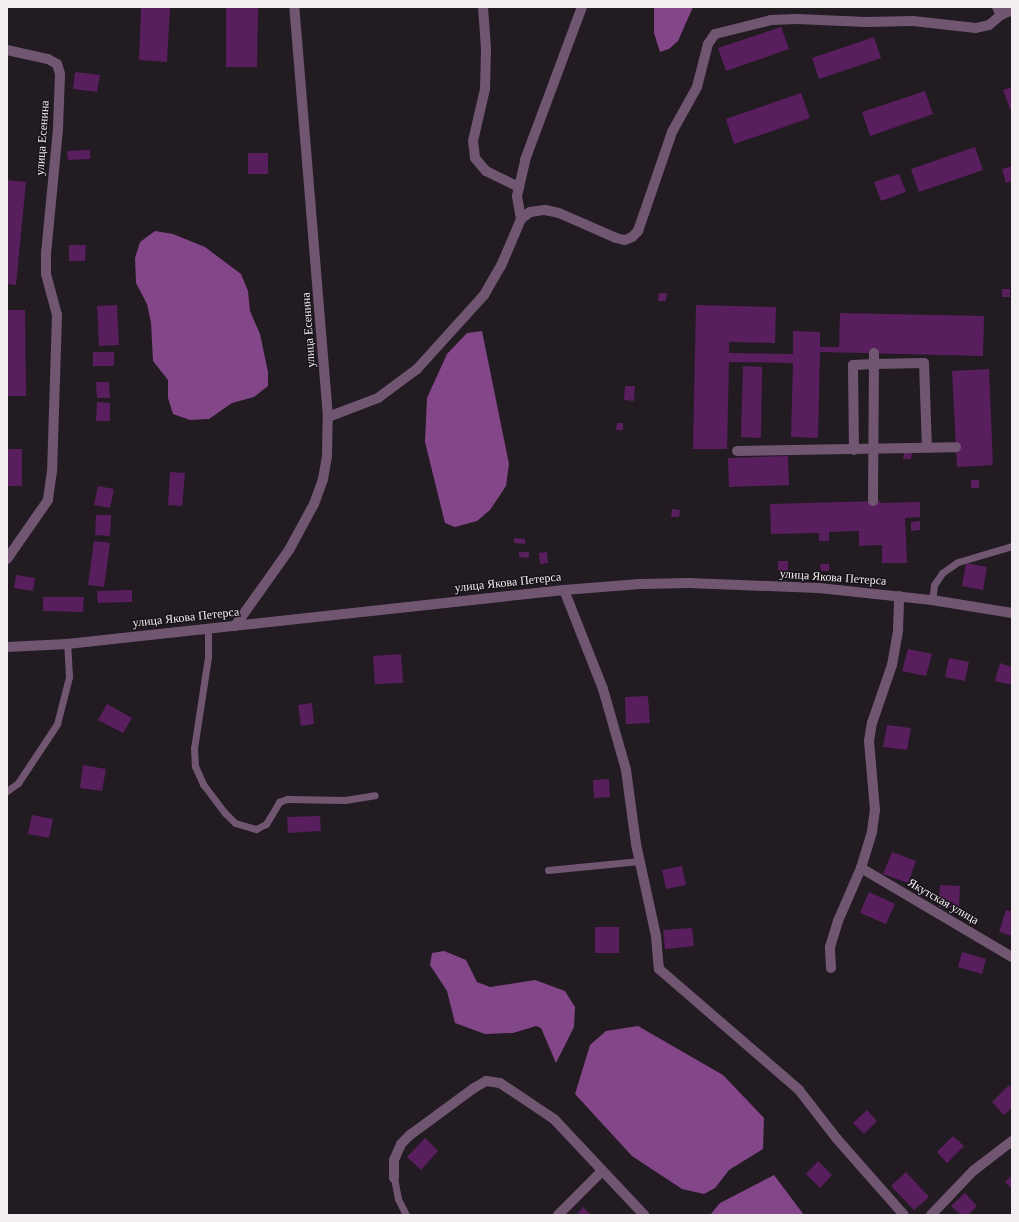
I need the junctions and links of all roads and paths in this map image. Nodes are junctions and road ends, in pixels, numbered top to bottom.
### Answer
1 (294, 7) edge
2 (483, 7) edge
3 (582, 7) edge
4 (1012, 10) edge
5 (999, 11) edge
6 (7, 50) edge
7 (519, 187) junction
8 (521, 219) junction
9 (874, 353) dead end
10 (874, 364) junction
11 (328, 417) junction
12 (956, 447) dead end
13 (927, 448) junction
14 (873, 449) junction
15 (854, 450) junction
16 (737, 451) dead end
17 (873, 501) dead end
18 (1012, 546) edge
19 (7, 559) edge
20 (564, 590) junction
21 (899, 596) junction
22 (932, 600) junction
23 (1012, 612) edge
24 (235, 626) junction
25 (208, 629) junction
26 (67, 644) junction
27 (7, 648) edge
28 (7, 791) edge
29 (375, 795) dead end
30 (640, 861) junction
31 (861, 868) junction
32 (548, 870) dead end
33 (1012, 957) edge
34 (831, 968) dead end
35 (1012, 1141) edge
36 (601, 1172) junction
37 (394, 1178) joint
38 (406, 1215) edge
39 (558, 1215) edge
40 (644, 1215) edge
41 (904, 1215) edge
42 (931, 1215) edge

1 - 11 street, улица Есенина
2 - 7 street
3 - 7 street
4 - 5 street
5 - 8 street
6 - 19 street, улица Есенина
7 - 8 street
8 - 11 street
9 - 10 street
10 - 13 street
10 - 14 street
10 - 15 street
11 - 24 street, улица Есенина
12 - 13 street
13 - 14 street
14 - 15 street
14 - 17 street
15 - 16 street
18 - 22 lane
20 - 21 street, улица Якова Петерса
20 - 24 street, улица Якова Петерса
20 - 30 street
21 - 22 street, улица Якова Петерса
21 - 31 street
22 - 23 street, улица Якова Петерса
24 - 25 street, улица Якова Петерса
25 - 26 street, улица Якова Петерса
25 - 29 lane
26 - 27 street, улица Якова Петерса
26 - 28 lane
30 - 32 lane
30 - 41 street
31 - 33 street, Якутская улица
31 - 34 street
35 - 42 street
36 - 37 street
36 - 39 street
36 - 40 street
37 - 38 lane

